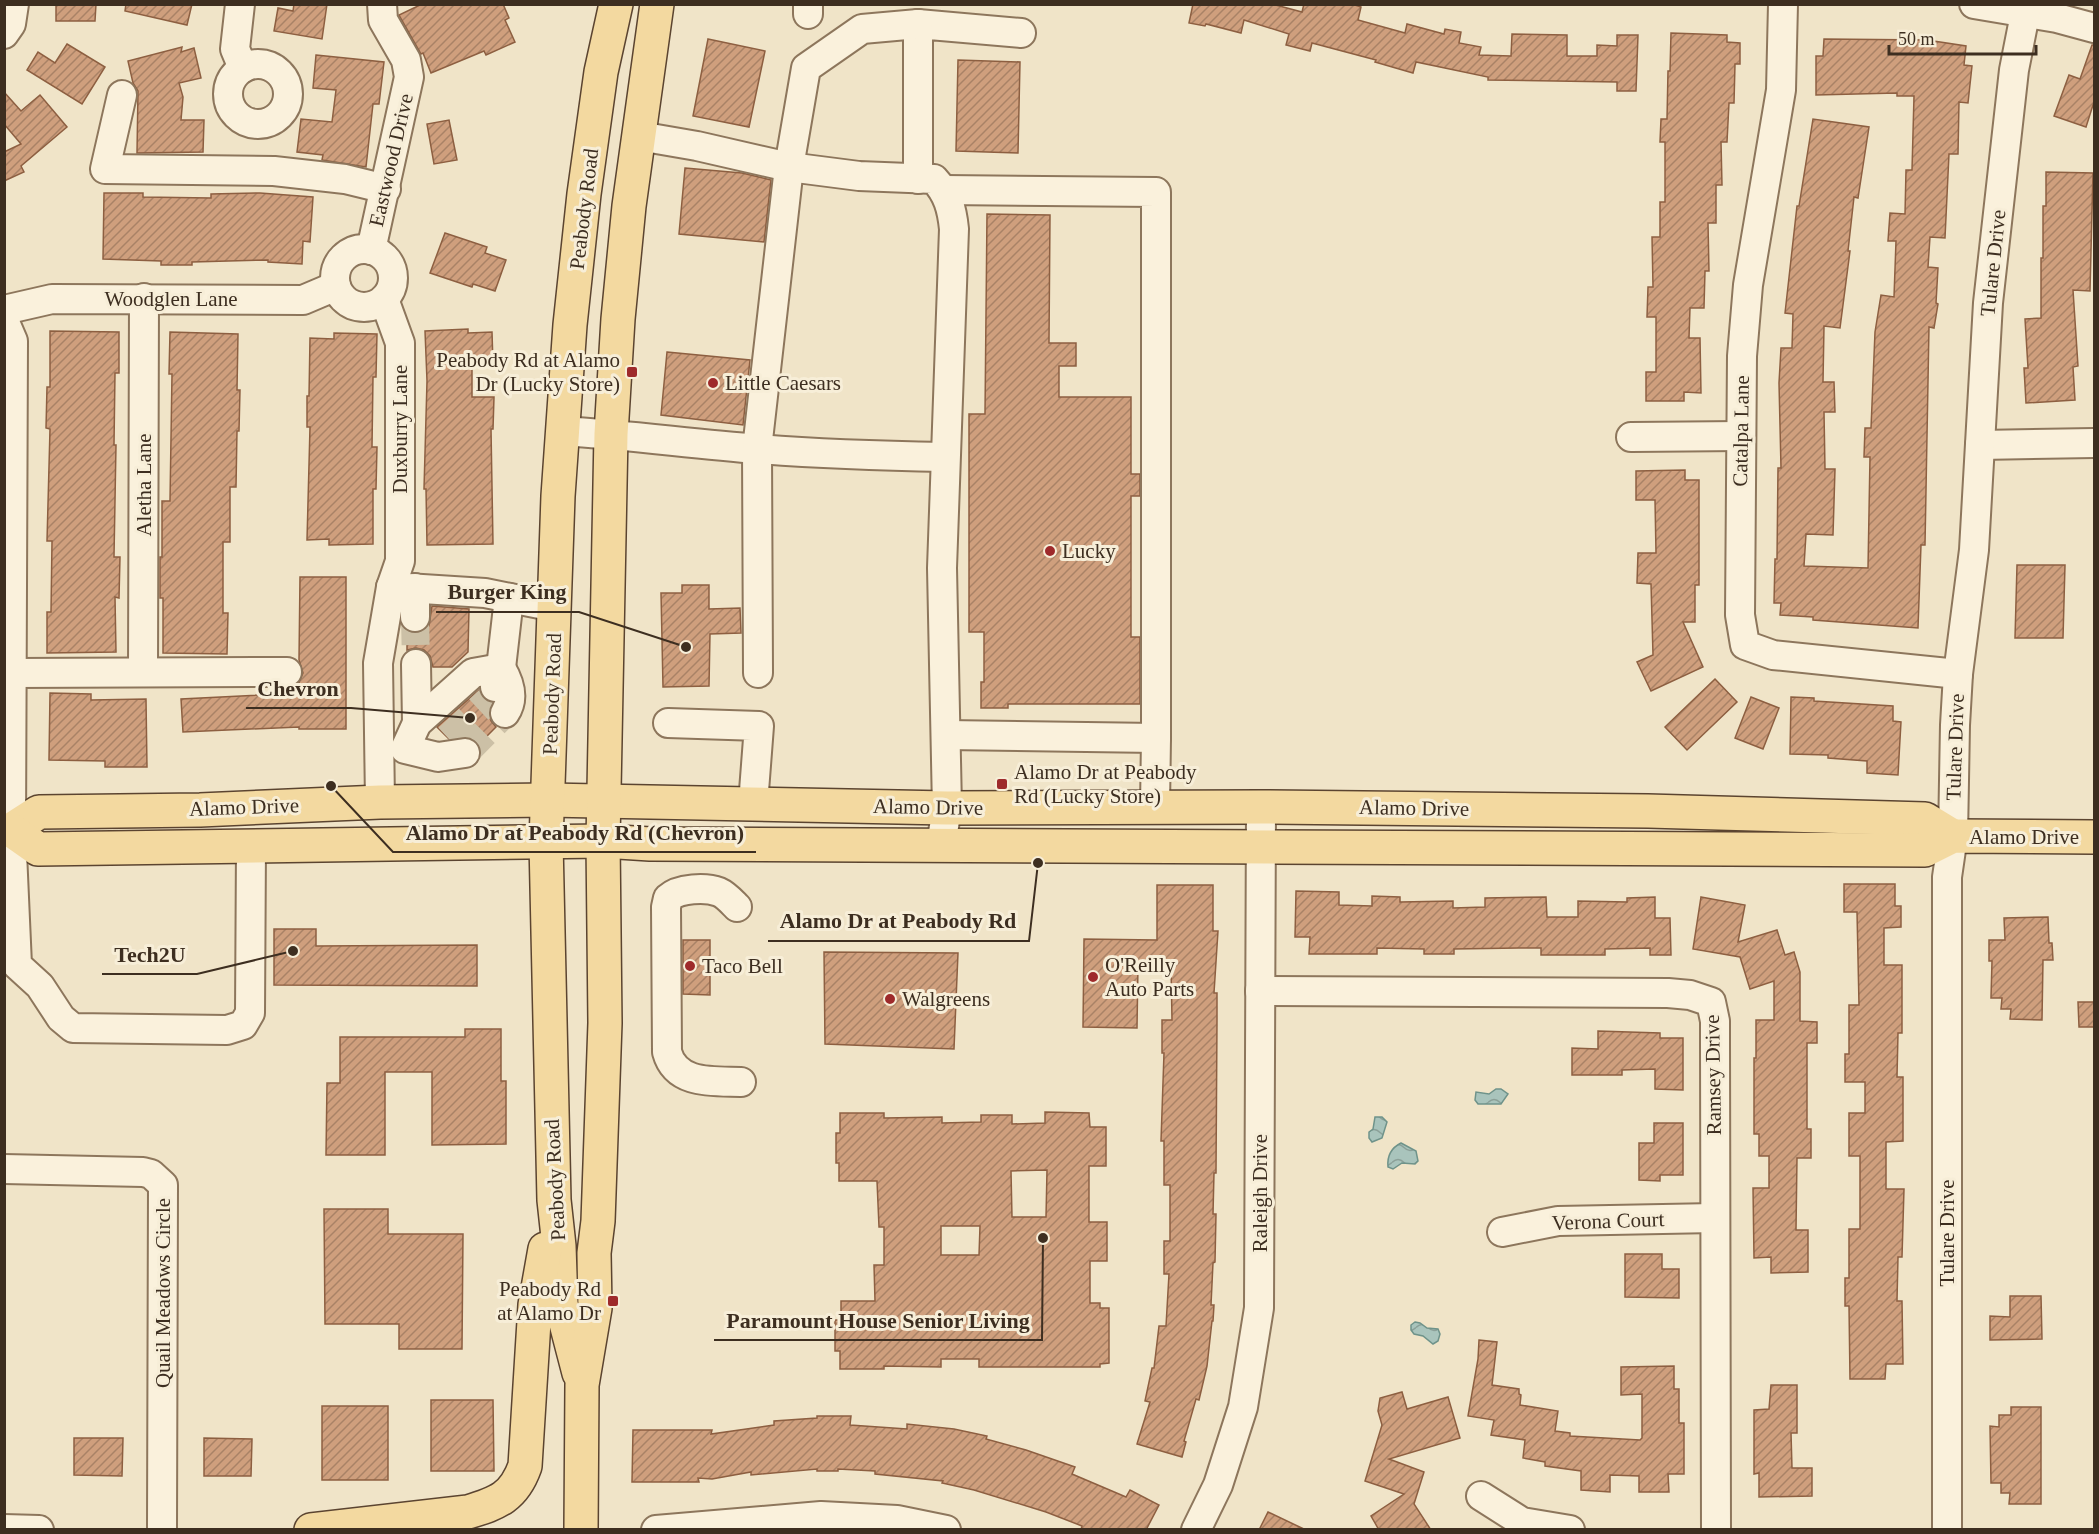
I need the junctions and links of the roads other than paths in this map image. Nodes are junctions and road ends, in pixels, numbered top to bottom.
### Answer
1 (14, 4) edge
2 (240, 4) edge
3 (382, 4) edge
4 (616, 4) edge
5 (657, 4) edge
6 (1783, 4) edge
7 (1974, 4) edge
8 (2026, 9) edge
9 (918, 24) junction
10 (2094, 28) edge
11 (1021, 33) dead end
12 (4, 34) edge
13 (243, 68) dead end
14 (122, 95) dead end
15 (639, 136) junction
16 (789, 167) junction
17 (931, 184) junction
18 (386, 189) junction
19 (371, 250) junction
20 (336, 286) junction
21 (144, 298) junction
22 (384, 299) junction
23 (4, 310) edge
24 (4, 320) edge
25 (563, 431) junction
26 (611, 434) junction
27 (1741, 436) junction
28 (1631, 437) dead end
29 (2094, 443) edge
30 (1980, 445) junction
31 (757, 449) junction
32 (945, 457) junction
33 (402, 579) junction
34 (9, 584) edge
35 (509, 598) junction
36 (555, 607) junction
37 (415, 617) tunnel mouth
38 (416, 664) tunnel mouth
39 (501, 668) junction
40 (143, 672) junction
41 (286, 672) dead end
42 (13, 673) junction
43 (759, 673) dead end
44 (1958, 674) junction
45 (498, 706) tunnel mouth
46 (417, 723) junction
47 (668, 723) dead end
48 (946, 735) junction
49 (1156, 738) junction
50 (456, 746) tunnel mouth
51 (393, 752) junction
52 (548, 800) junction
53 (605, 801) junction
54 (380, 802) junction
55 (753, 804) junction
56 (1155, 807) junction
57 (1261, 807) junction
58 (947, 808) junction
59 (8, 830) edge
60 (1953, 836) junction
61 (2094, 837) edge
62 (603, 841) junction
63 (546, 842) junction
64 (941, 845) junction
65 (251, 846) junction
66 (1261, 846) junction
67 (737, 907) dead end
68 (1260, 991) junction
69 (741, 1082) dead end
70 (4, 1170) edge
71 (554, 1200) junction
72 (1715, 1218) junction
73 (1502, 1232) dead end
74 (582, 1384) junction
75 (1481, 1496) dead end
76 (4, 1529) edge
77 (39, 1530) edge
78 (162, 1530) edge
79 (311, 1530) edge
80 (581, 1530) edge
81 (656, 1530) edge
82 (946, 1530) edge
83 (1196, 1530) edge
84 (1569, 1530) edge
85 (1716, 1530) edge
86 (1947, 1530) edge

1 - 12 street
2 - 13 street
3 - 18 street, Eastwood Drive
4 - 25 main road, Peabody Road
5 - 15 main road, Peabody Road
6 - 27 street, Catalpa Lane
7 - 8 street
8 - 10 street
8 - 30 street, Tulare Drive
9 - 11 street
9 - 16 street
9 - 17 street
14 - 18 street
15 - 16 street
15 - 26 main road, Peabody Road
16 - 17 street
16 - 31 street
17 - 32 street
17 - 49 street
18 - 19 street, Eastwood Drive
19 - 20 street
19 - 22 street
20 - 21 street, Woodglen Lane
20 - 22 street
21 - 23 street, Woodglen Lane
21 - 40 street, Aletha Lane
22 - 33 street, Duxburry Lane
24 - 34 street
25 - 26 street
25 - 36 main road, Peabody Road
26 - 31 street
26 - 53 main road, Peabody Road
27 - 28 street
27 - 44 street, Catalpa Lane
29 - 30 street
30 - 44 street, Tulare Drive
31 - 32 street
31 - 43 street
32 - 48 street
33 - 35 street
33 - 37 street
33 - 51 street
34 - 42 street
35 - 36 street
35 - 39 street
36 - 52 main road, Peabody Road
38 - 46 street
39 - 45 street
39 - 46 street
40 - 41 street
40 - 42 street
42 - 59 street
44 - 60 street, Tulare Drive
46 - 51 street
47 - 55 street
48 - 49 street
48 - 58 street
49 - 56 street
50 - 51 street
51 - 54 street
52 - 53 main road, Alamo Drive
52 - 54 main road, Alamo Drive
52 - 63 main road, Peabody Road
53 - 55 main road, Alamo Drive
53 - 62 main road, Peabody Road
54 - 59 main road, Alamo Drive
55 - 58 main road, Alamo Drive
56 - 57 main road, Alamo Drive
56 - 58 main road, Alamo Drive
57 - 60 main road, Alamo Drive
57 - 66 street, Raleigh Drive
58 - 64 street
59 - 65 main road, Alamo Drive
59 - 65 street
60 - 61 main road, Alamo Drive
60 - 66 main road, Alamo Drive
60 - 86 street, Tulare Drive
62 - 63 main road, Alamo Drive
62 - 64 main road, Alamo Drive
62 - 74 main road, Peabody Road
63 - 65 main road, Alamo Drive
63 - 71 main road, Peabody Road
64 - 66 main road, Alamo Drive
66 - 68 street, Raleigh Drive
67 - 69 street
68 - 72 street, Ramsey Drive
68 - 83 street, Raleigh Drive
70 - 78 street, Quail Meadows Circle
71 - 74 main road, Peabody Road
71 - 79 main road
72 - 73 street, Verona Court
72 - 85 street, Ramsey Drive
74 - 80 main road, Peabody Road
75 - 84 street
76 - 77 street
81 - 82 street

